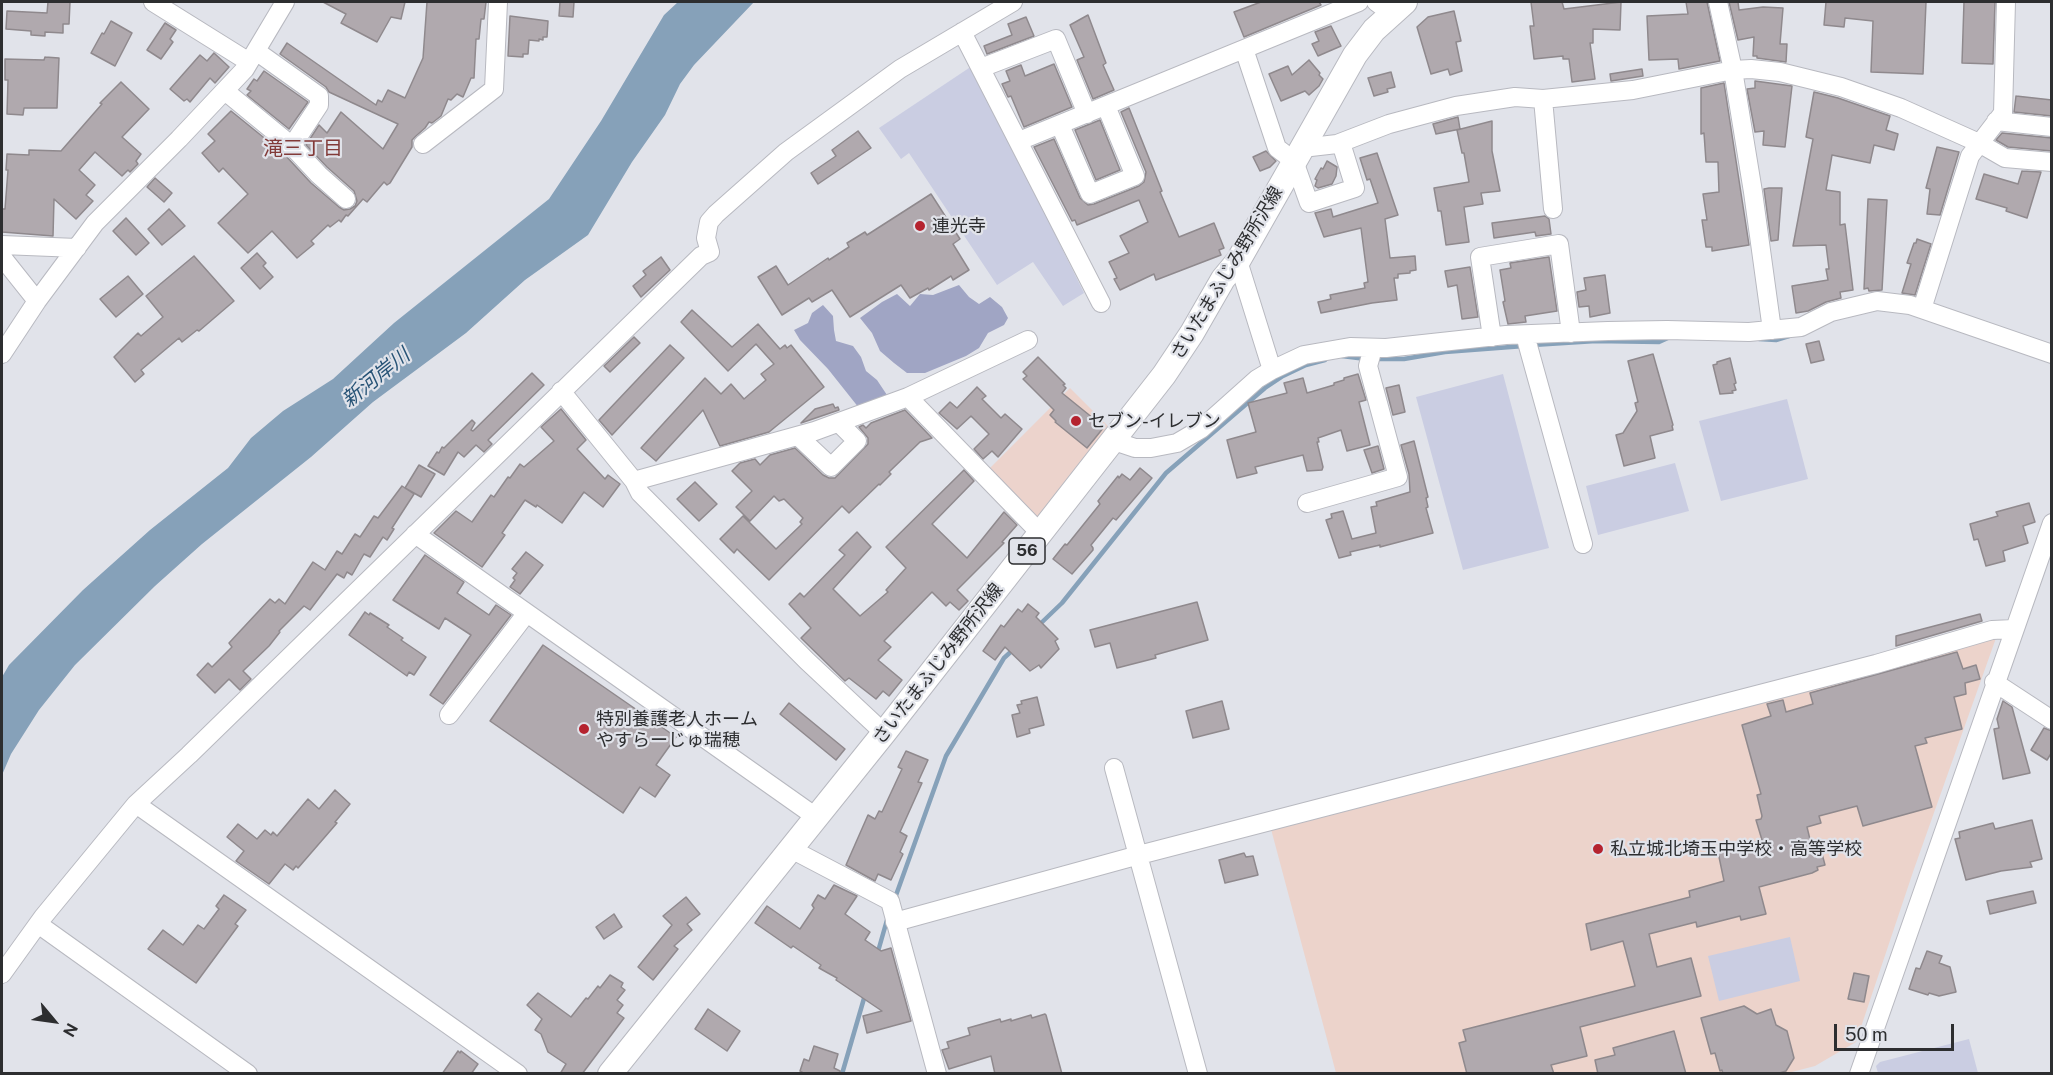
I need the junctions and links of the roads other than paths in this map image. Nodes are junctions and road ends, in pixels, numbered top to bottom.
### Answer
1 (153, 2) edge
2 (285, 2) edge
3 (498, 2) edge
4 (1013, 2) edge
5 (1359, 2) edge
6 (1718, 2) edge
7 (2006, 2) edge
8 (1391, 5) edge
9 (962, 32) junction
10 (1244, 49) junction
11 (252, 57) junction
12 (981, 68) junction
13 (1733, 70) junction
14 (225, 91) junction
15 (1543, 99) junction
16 (1106, 106) junction
17 (1087, 114) junction
18 (1996, 121) junction
19 (1059, 125) junction
20 (2052, 127) edge
21 (1019, 141) junction
22 (1341, 143) junction
23 (1979, 143) junction
24 (423, 144) dead end
25 (292, 146) junction
26 (1298, 155) junction
27 (2052, 162) edge
28 (346, 199) dead end
29 (1553, 209) dead end
30 (2, 245) edge
31 (77, 248) junction
32 (2, 257) edge
33 (1238, 261) junction
34 (36, 301) junction
35 (1101, 303) dead end
36 (1922, 309) junction
37 (1772, 330) junction
38 (1571, 333) junction
39 (1525, 335) junction
40 (1492, 337) junction
41 (1028, 340) dead end
42 (1373, 348) junction
43 (2, 354) edge
44 (2052, 354) edge
45 (1272, 370) junction
46 (561, 391) junction
47 (908, 397) junction
48 (839, 423) junction
49 (798, 436) junction
50 (1114, 441) junction
51 (634, 481) junction
52 (1307, 503) dead end
53 (2052, 523) edge
54 (415, 534) junction
55 (1041, 534) junction
56 (1582, 544) dead end
57 (526, 614) junction
58 (2014, 629) junction
59 (1994, 682) junction
60 (449, 715) dead end
61 (2052, 720) edge
62 (884, 734) junction
63 (1114, 768) dead end
64 (136, 804) junction
65 (816, 817) junction
66 (791, 849) junction
67 (1139, 855) junction
68 (896, 922) junction
69 (38, 924) junction
70 (2, 974) edge
71 (248, 1074) edge
72 (519, 1074) edge
73 (610, 1074) edge
74 (937, 1074) edge
75 (1198, 1074) edge
76 (1859, 1074) edge

1 - 11 street
2 - 11 street
3 - 24 street
4 - 9 street
5 - 10 street
6 - 13 street
7 - 18 street
8 - 26 main road, さいたまふじみ野所沢線 / 56
9 - 12 street
9 - 46 street
10 - 16 street
10 - 26 street
11 - 14 street
11 - 25 street
12 - 17 street
12 - 21 street
13 - 15 street
13 - 23 street
13 - 37 street
14 - 25 street
14 - 31 street
15 - 22 street
15 - 29 street
16 - 17 street
16 - 19 street
17 - 19 street
18 - 20 street
18 - 23 street
19 - 21 street
21 - 35 street
22 - 26 street
22 - 26 street
23 - 27 street
23 - 36 street
25 - 28 street
26 - 33 main road, さいたまふじみ野所沢線 / 56
30 - 31 street
31 - 34 street
32 - 34 street
33 - 45 street
33 - 50 main road, さいたまふじみ野所沢線 / 56
34 - 43 street
36 - 37 street
36 - 44 street
37 - 38 street
38 - 39 street
38 - 40 street
39 - 40 street
39 - 56 street
40 - 42 street
41 - 47 street
42 - 45 street
42 - 52 street
45 - 50 street
46 - 51 street
46 - 54 street
47 - 48 street
47 - 55 street
48 - 49 street
48 - 49 street
49 - 51 street
50 - 55 main road, さいたまふじみ野所沢線 / 56
51 - 62 street
53 - 58 street
54 - 57 street
54 - 64 street
55 - 62 main road, さいたまふじみ野所沢線 / 56
57 - 60 street
57 - 65 street
58 - 59 street
58 - 67 street
59 - 61 street
59 - 76 street
62 - 65 main road, さいたまふじみ野所沢線 / 56
63 - 67 street
64 - 69 street
64 - 72 street
65 - 66 main road, さいたまふじみ野所沢線 / 56
66 - 68 street
66 - 73 main road, さいたまふじみ野所沢線 / 56
67 - 68 street
67 - 75 street
68 - 74 street
69 - 70 street
69 - 71 street

